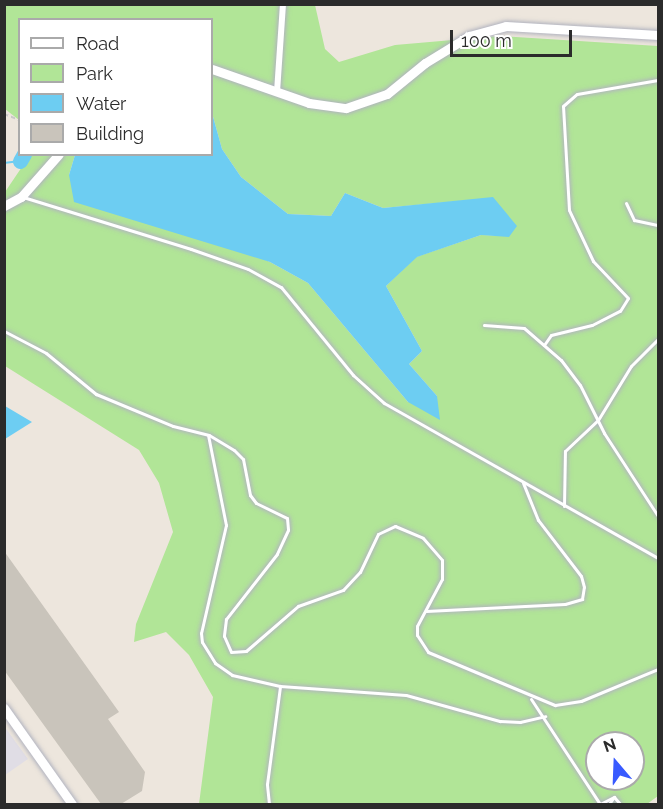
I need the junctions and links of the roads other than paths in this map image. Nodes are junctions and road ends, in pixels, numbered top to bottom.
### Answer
1 (283, 4) edge
2 (658, 35) edge
3 (213, 69) edge
4 (658, 80) edge
5 (277, 92) junction
6 (57, 156) edge
7 (21, 197) junction
8 (626, 203) dead end
9 (4, 206) edge
10 (658, 225) edge
11 (484, 325) dead end
12 (4, 331) edge
13 (658, 339) edge
14 (544, 345) junction
15 (598, 420) junction
16 (208, 435) junction
17 (524, 483) junction
18 (564, 506) junction
19 (658, 516) edge
20 (658, 558) edge
21 (426, 611) junction
22 (658, 669) edge
23 (280, 686) junction
24 (530, 697) junction
25 (4, 708) edge
26 (545, 716) junction
27 (614, 796) junction
28 (72, 804) edge
29 (269, 804) edge
30 (600, 804) edge
31 (609, 804) edge
32 (620, 804) edge

1 - 5 street
2 - 5 main road
3 - 5 main road
4 - 14 lane
6 - 7 main road
7 - 9 main road
7 - 17 lane
8 - 10 lane
11 - 14 lane
12 - 16 lane
13 - 15 lane
14 - 15 lane
15 - 18 lane
15 - 19 lane
16 - 21 lane
16 - 23 lane
17 - 18 lane
17 - 21 lane
18 - 20 lane
21 - 24 lane
22 - 24 lane
23 - 26 lane
23 - 29 lane
24 - 26 lane
25 - 28 main road
26 - 30 lane
27 - 30 lane
27 - 31 lane
27 - 32 lane

